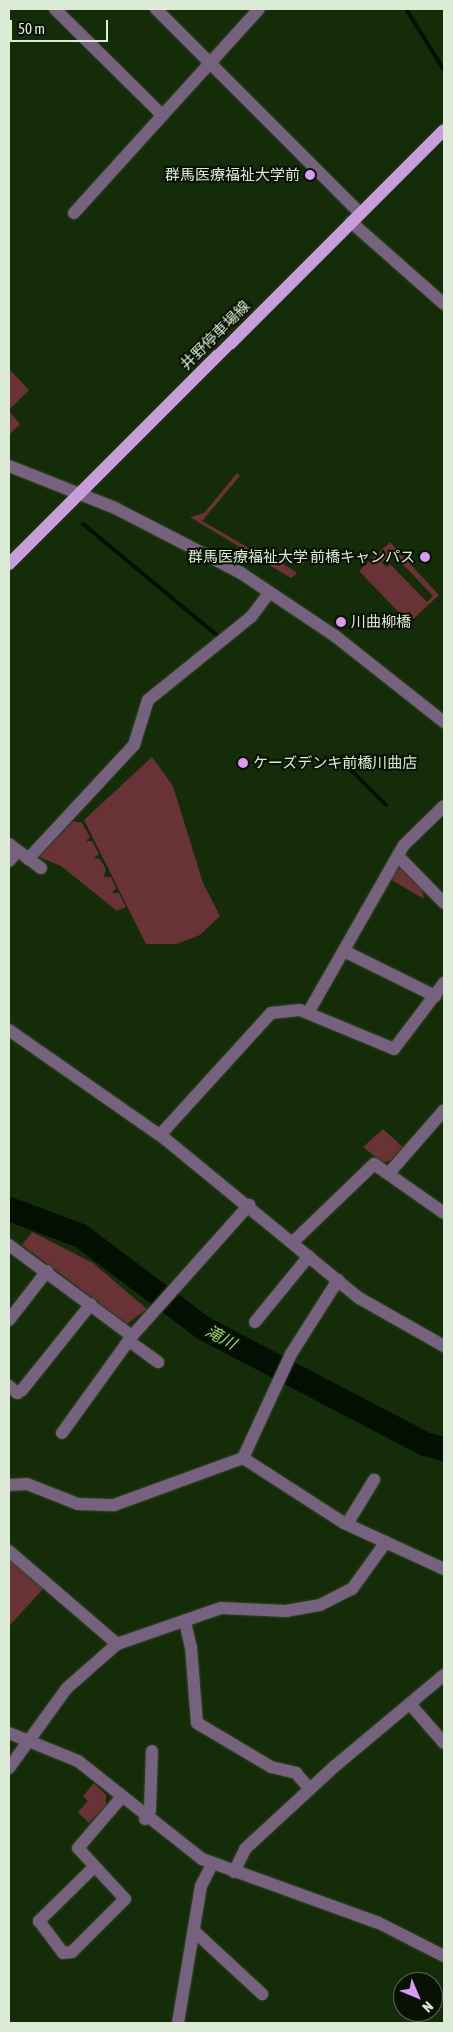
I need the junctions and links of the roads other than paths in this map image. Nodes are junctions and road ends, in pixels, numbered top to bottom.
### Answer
1 (55, 9) edge
2 (259, 9) edge
3 (159, 10) edge
4 (210, 63) junction
5 (162, 115) junction
6 (444, 130) edge
7 (74, 213) dead end
8 (356, 217) junction
9 (444, 304) edge
10 (9, 466) edge
11 (78, 493) junction
12 (9, 564) edge
13 (270, 592) junction
14 (444, 722) edge
15 (444, 806) edge
16 (13, 847) edge
17 (398, 856) junction
18 (28, 859) junction
19 (9, 861) edge
20 (41, 868) dead end
21 (444, 903) edge
22 (344, 951) junction
23 (444, 983) edge
24 (435, 996) junction
25 (308, 1014) junction
26 (9, 1030) edge
27 (444, 1110) edge
28 (160, 1135) junction
29 (390, 1172) junction
30 (249, 1205) junction
31 (444, 1213) edge
32 (293, 1242) junction
33 (9, 1245) edge
34 (309, 1256) junction
35 (47, 1272) junction
36 (338, 1280) junction
37 (92, 1304) junction
38 (9, 1320) edge
39 (255, 1322) dead end
40 (131, 1338) junction
41 (444, 1346) edge
42 (158, 1362) dead end
43 (9, 1386) edge
44 (62, 1433) dead end
45 (243, 1458) junction
46 (374, 1480) dead end
47 (9, 1485) edge
48 (347, 1524) junction
49 (386, 1542) junction
50 (9, 1551) edge
51 (444, 1569) edge
52 (185, 1622) junction
53 (117, 1644) junction
54 (444, 1675) edge
55 (410, 1704) junction
56 (9, 1733) edge
57 (27, 1741) junction
58 (444, 1744) edge
59 (152, 1751) dead end
60 (9, 1768) edge
61 (310, 1789) junction
62 (120, 1799) junction
63 (145, 1819) junction
64 (212, 1864) junction
65 (93, 1868) junction
66 (234, 1872) junction
67 (194, 1931) junction
68 (444, 1956) edge
69 (262, 1994) dead end
70 (178, 2023) edge

1 - 5 street
2 - 4 street
3 - 4 street
4 - 5 street
4 - 8 street
5 - 7 street
6 - 8 main road, 井野停車場線
8 - 9 street
8 - 11 main road, 井野停車場線
10 - 11 street
11 - 12 main road, 井野停車場線
11 - 13 street
13 - 14 street
13 - 18 street
15 - 17 street
16 - 18 street
16 - 19 street
17 - 21 street
17 - 22 street
18 - 20 street
22 - 24 street
22 - 25 street
23 - 24 street
24 - 25 street
25 - 28 street
26 - 28 street
27 - 29 street
28 - 30 street
29 - 31 street
29 - 32 street
30 - 32 street
30 - 40 street
32 - 34 street
33 - 35 street
34 - 36 street
34 - 39 street
35 - 37 street
35 - 38 street
36 - 41 street
36 - 45 street
37 - 40 street
37 - 43 street
40 - 42 street
40 - 44 street
45 - 47 street
45 - 48 street
46 - 48 street
48 - 49 street
49 - 51 street
49 - 52 street
50 - 53 street
52 - 53 street
52 - 61 street
53 - 57 street
54 - 55 street
55 - 58 street
55 - 61 street
56 - 57 street
57 - 60 street
57 - 62 street
59 - 63 street
61 - 66 street
62 - 63 street
62 - 65 street
63 - 64 street
64 - 66 street
64 - 67 street
65 - 65 street
66 - 68 street
67 - 69 street
67 - 70 street

